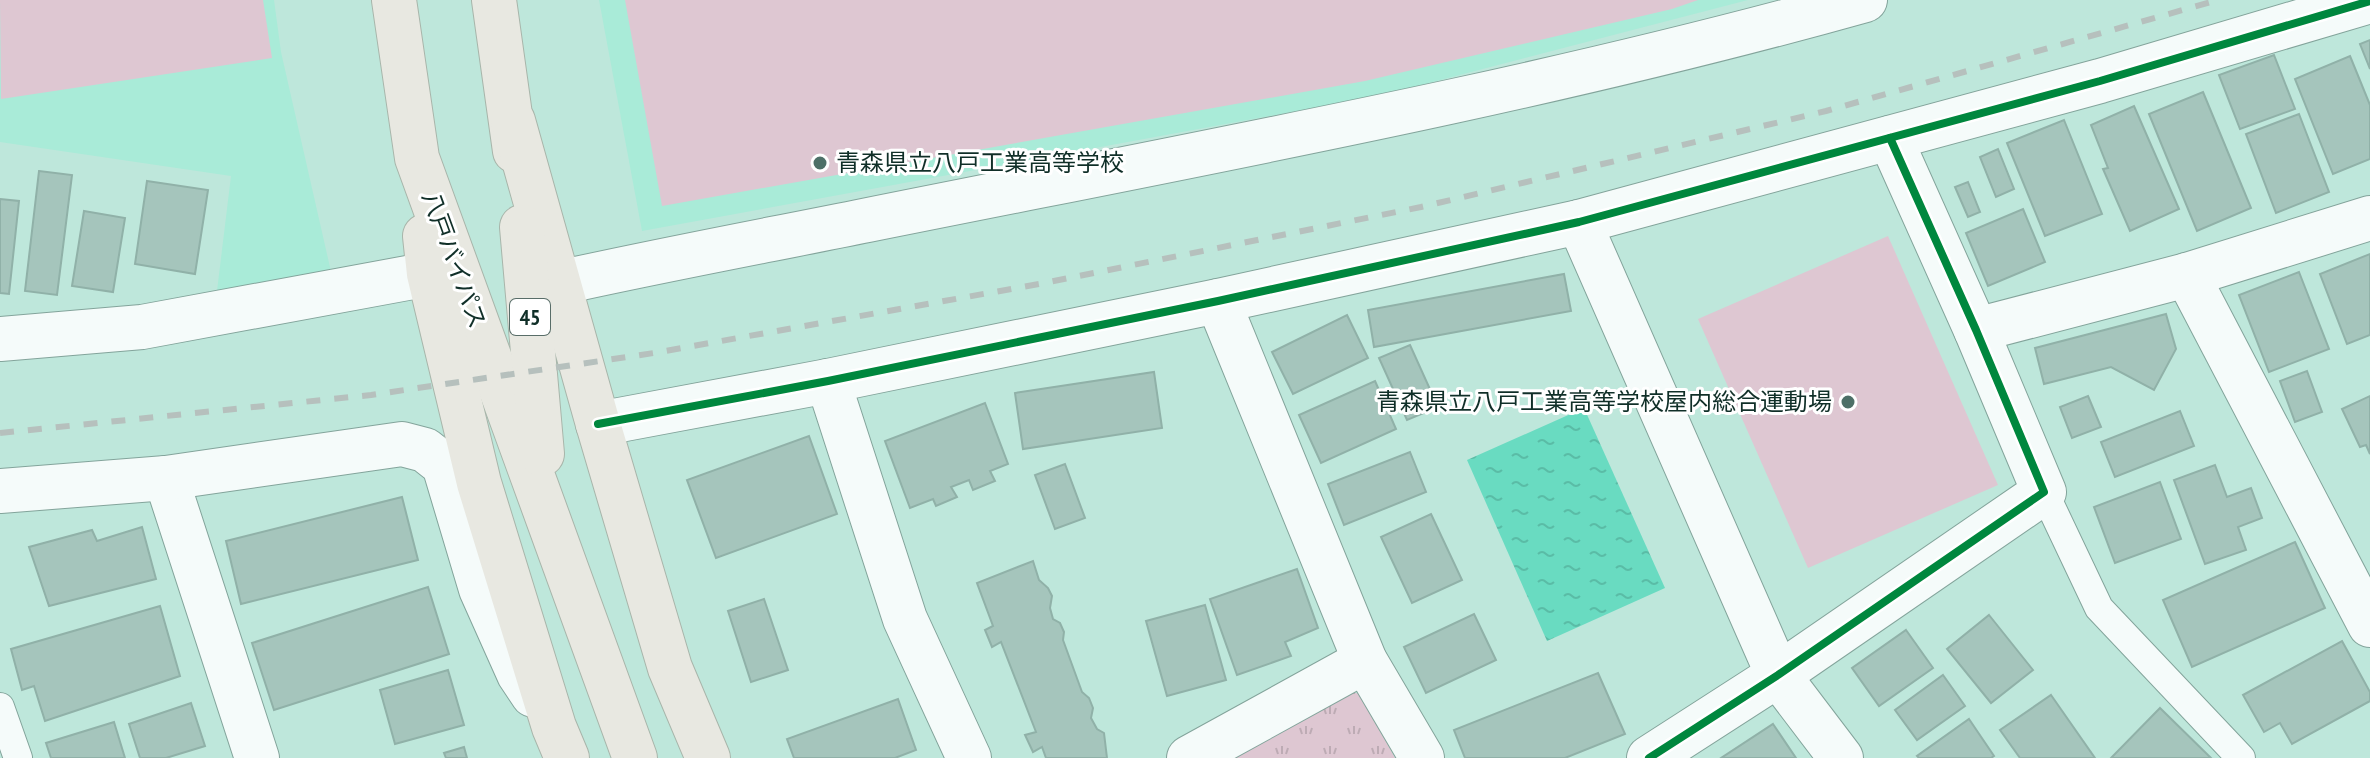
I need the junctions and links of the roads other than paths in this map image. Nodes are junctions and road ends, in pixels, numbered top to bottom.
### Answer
1 (394, 0) edge
2 (494, 0) edge
3 (1865, 0) edge
4 (2370, 1) edge
5 (513, 121) junction
6 (1890, 138) junction
7 (417, 158) junction
8 (2370, 218) edge
9 (1579, 222) junction
10 (429, 274) junction
11 (2187, 275) junction
12 (558, 283) junction
13 (1218, 301) junction
14 (1976, 330) junction
15 (0, 339) edge
16 (828, 381) junction
17 (598, 424) junction
18 (166, 478) junction
19 (0, 491) edge
20 (2044, 492) junction
21 (547, 512) junction
22 (2370, 625) edge
23 (1365, 661) junction
24 (1778, 675) junction
25 (0, 707) edge
26 (560, 742) edge
27 (18, 758) edge
28 (257, 758) edge
29 (635, 758) edge
30 (708, 758) edge
31 (969, 758) edge
32 (1189, 758) edge
33 (1422, 758) edge
34 (1649, 758) edge
35 (1841, 758) edge
36 (2241, 758) edge

1 - 7 highway, 八戸バイパス / 45
2 - 5 highway, 八戸バイパス / 45
3 - 12 street
4 - 6 street
5 - 12 highway
5 - 21 highway, 八戸バイパス / 45
6 - 9 street
6 - 14 street
7 - 10 highway
7 - 21 highway, 八戸バイパス / 45
8 - 11 street
9 - 13 street
9 - 24 street
10 - 15 street
10 - 26 highway
11 - 14 street
11 - 22 street
12 - 17 highway
13 - 16 street
13 - 23 street
14 - 20 street
16 - 17 street
16 - 31 street
17 - 30 highway
18 - 19 street
18 - 26 street
18 - 28 street
20 - 24 street
20 - 36 lane
21 - 29 highway, 八戸バイパス / 45
23 - 32 street
23 - 33 street
24 - 34 street
24 - 35 street
25 - 27 lane

